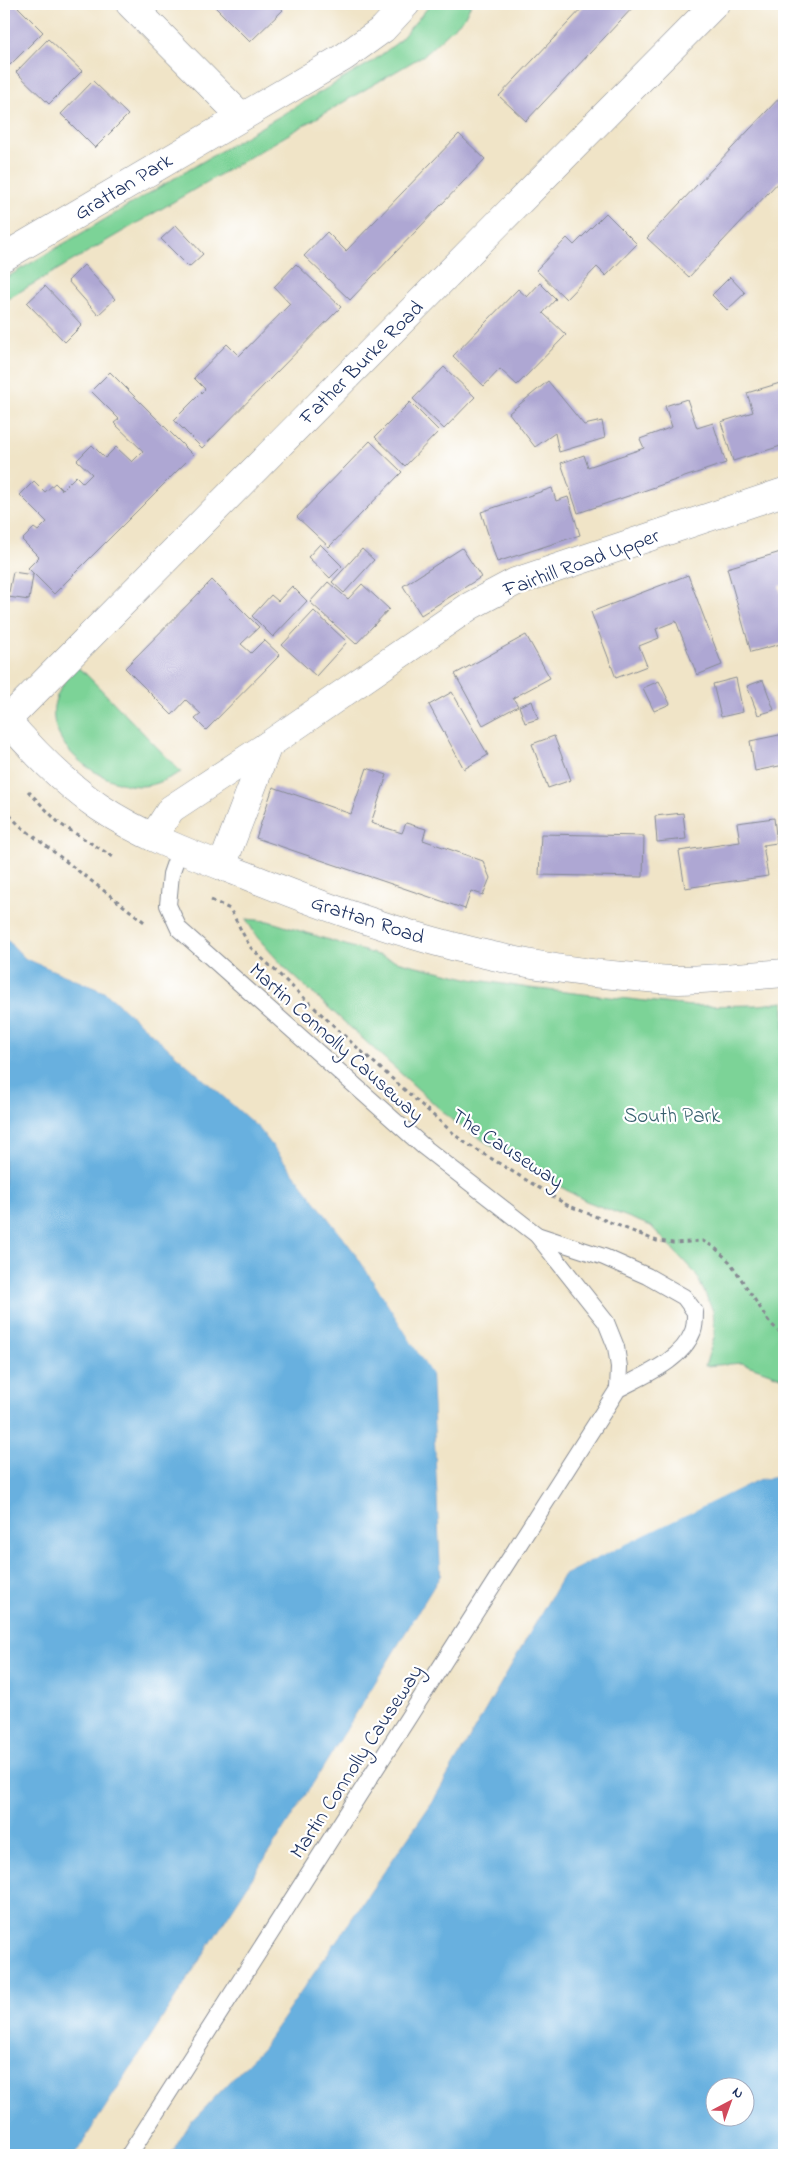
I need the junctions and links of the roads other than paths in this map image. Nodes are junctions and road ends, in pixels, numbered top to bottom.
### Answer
1 (130, 4) edge
2 (406, 4) edge
3 (715, 4) edge
4 (242, 116) junction
5 (4, 257) edge
6 (784, 492) edge
7 (5, 718) edge
8 (268, 745) junction
9 (154, 837) junction
10 (180, 848) junction
11 (222, 866) junction
12 (784, 973) edge
13 (537, 1235) junction
14 (618, 1389) junction
15 (130, 2155) edge

1 - 4 street
2 - 4 street, Grattan Park
3 - 7 street, Father Burke Road
4 - 5 street, Grattan Park
6 - 8 street, Fairhill Road Upper
7 - 9 street, Grattan Road
8 - 9 street, Fairhill Road Upper
8 - 11 street
9 - 10 street, Grattan Road
10 - 11 street, Grattan Road
10 - 13 lane, Martin Connolly Causeway
11 - 12 street, Grattan Road
13 - 14 lane, Martin Connolly Causeway
13 - 14 lane, Martin Connolly Causeway
14 - 15 lane, Martin Connolly Causeway

